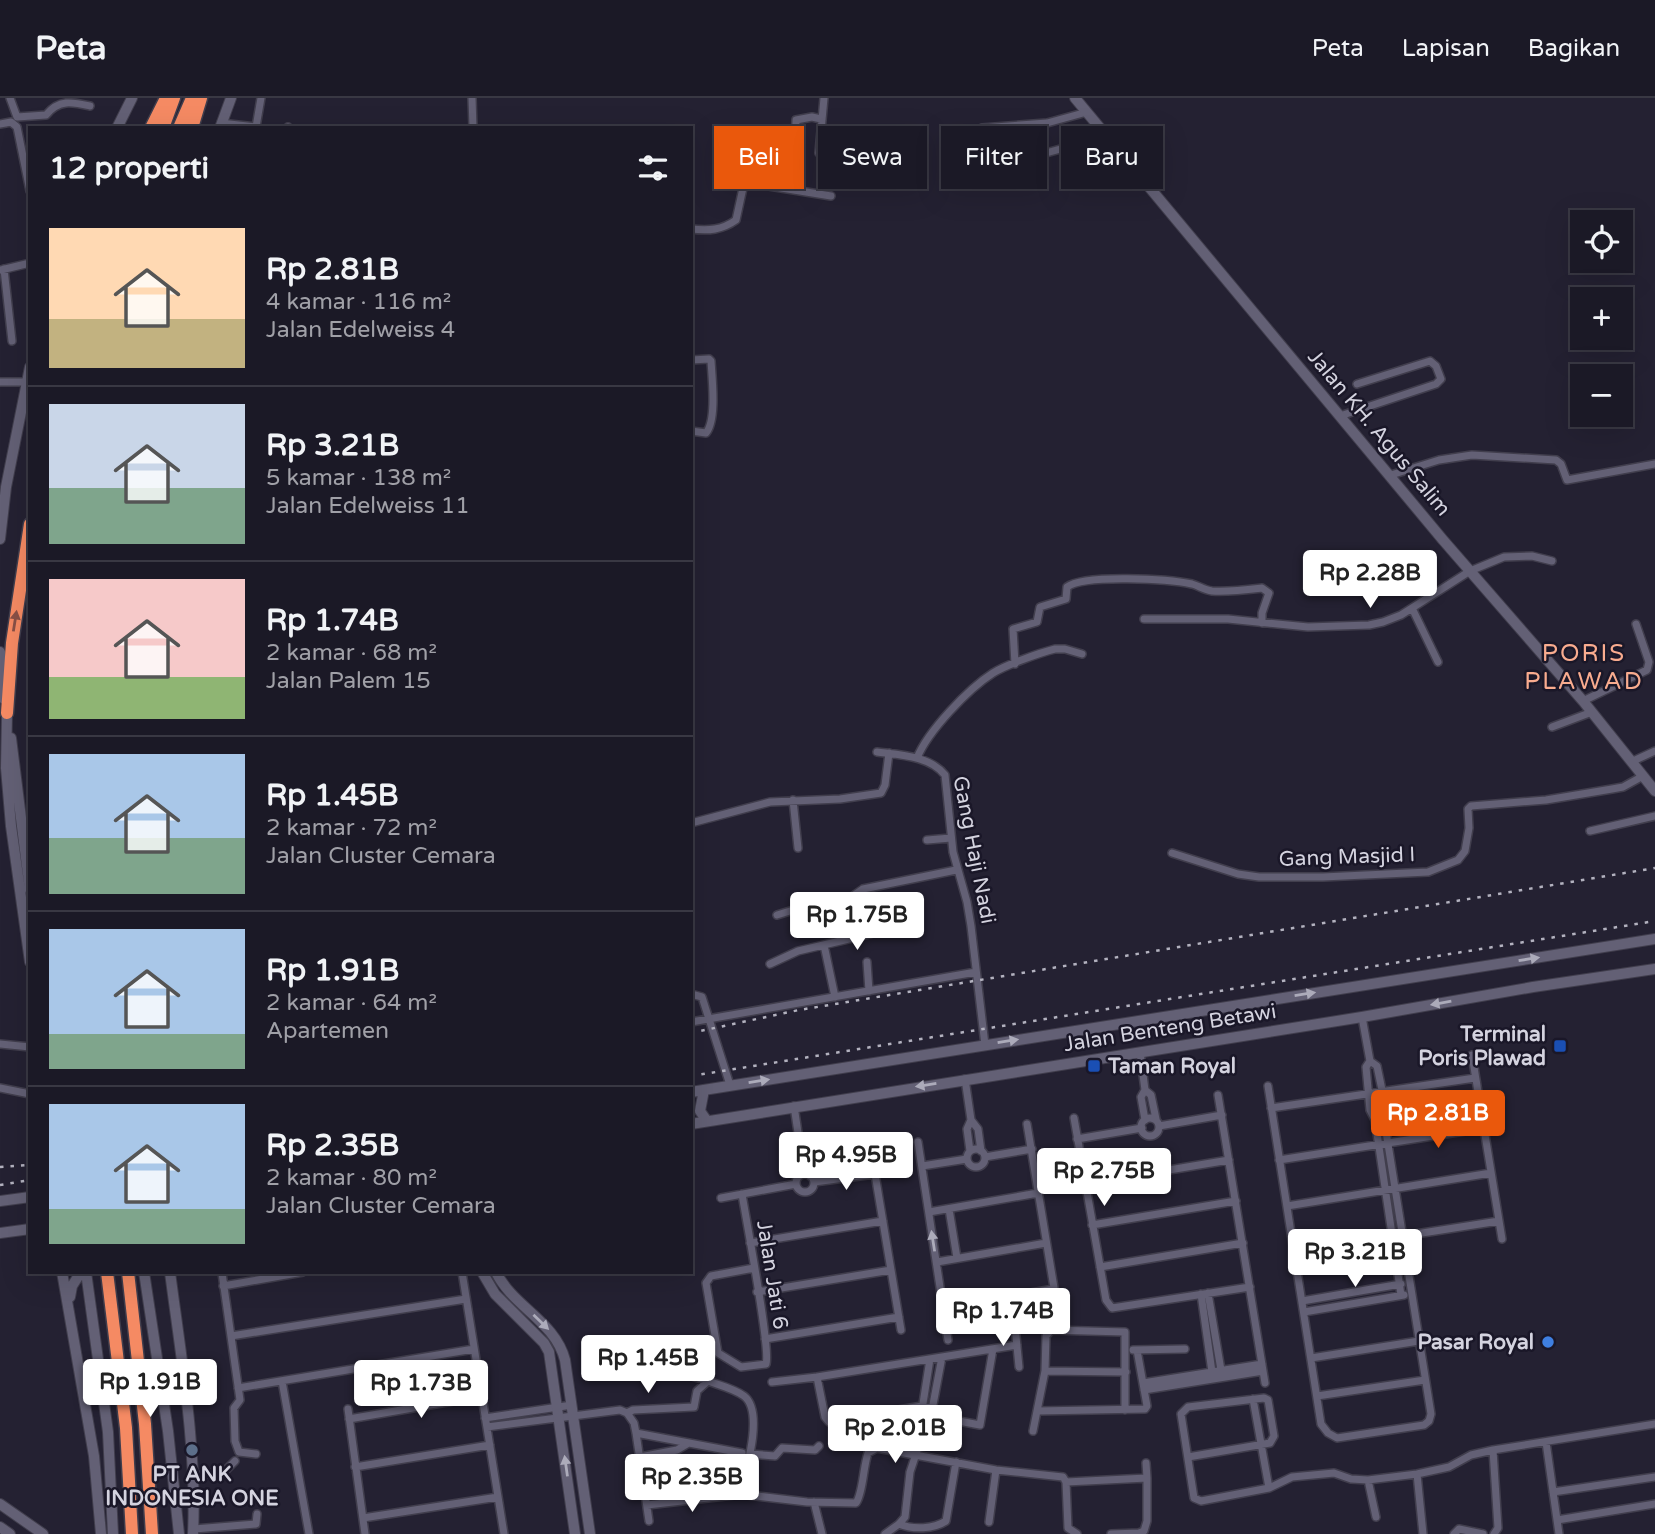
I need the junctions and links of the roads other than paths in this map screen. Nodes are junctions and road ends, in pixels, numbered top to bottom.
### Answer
1 (10, 98) edge
2 (132, 98) edge
3 (166, 98) edge
4 (174, 98) edge
5 (192, 98) edge
6 (201, 98) edge
7 (231, 98) edge
8 (261, 98) edge
9 (472, 98) edge
10 (824, 98) edge
11 (1075, 98) edge
12 (90, 106) dead end
13 (1087, 112) junction
14 (821, 119) junction
15 (0, 124) edge
16 (220, 125) edge
17 (118, 126) edge
18 (152, 126) edge
19 (164, 126) edge
20 (180, 126) edge
21 (193, 126) edge
22 (238, 126) edge
23 (256, 126) edge
24 (473, 126) edge
25 (796, 126) edge
26 (821, 126) edge
27 (1008, 126) edge
28 (1099, 126) edge
29 (28, 181) edge
30 (743, 189) edge
31 (788, 189) edge
32 (1151, 189) edge
33 (831, 196) dead end
34 (693, 229) edge
35 (28, 264) edge
36 (2, 270) edge
37 (12, 341) dead end
38 (693, 360) edge
39 (28, 374) edge
40 (0, 382) edge
41 (26, 382) junction
42 (1357, 384) dead end
43 (1340, 416) junction
44 (693, 431) edge
45 (1655, 464) edge
46 (1391, 475) junction
47 (3, 487) edge
48 (1, 524) edge
49 (28, 537) edge
50 (0, 539) edge
51 (1552, 561) dead end
52 (1470, 571) junction
53 (1412, 608) junction
54 (1144, 619) dead end
55 (1262, 623) junction
56 (1636, 624) dead end
57 (0, 652) edge
58 (1082, 654) dead end
59 (1438, 662) dead end
60 (1015, 664) junction
61 (0, 666) edge
62 (2, 693) edge
63 (1583, 701) junction
64 (1592, 712) junction
65 (7, 713) junction
66 (1552, 727) dead end
67 (1655, 751) edge
68 (877, 752) dead end
69 (889, 753) junction
70 (917, 758) junction
71 (1631, 762) junction
72 (1643, 776) junction
73 (1655, 791) edge
74 (793, 800) junction
75 (1655, 816) edge
76 (693, 822) edge
77 (5, 826) edge
78 (1590, 831) dead end
79 (951, 838) junction
80 (927, 840) dead end
81 (798, 848) dead end
82 (1172, 853) dead end
83 (957, 870) junction
84 (28, 873) edge
85 (863, 889) junction
86 (777, 915) dead end
87 (1655, 939) edge
88 (824, 945) junction
89 (28, 951) edge
90 (867, 962) dead end
91 (770, 964) dead end
92 (1655, 969) edge
93 (976, 972) junction
94 (869, 991) junction
95 (693, 995) edge
96 (835, 997) junction
97 (1362, 1017) junction
98 (709, 1020) junction
99 (693, 1023) edge
100 (0, 1044) edge
101 (985, 1045) junction
102 (28, 1047) edge
103 (1140, 1052) junction
104 (1472, 1055) dead end
105 (1370, 1060) junction
106 (1475, 1078) junction
107 (965, 1079) junction
108 (730, 1086) junction
109 (1268, 1086) dead end
110 (0, 1088) edge
111 (704, 1090) junction
112 (1145, 1090) junction
113 (693, 1092) edge
114 (1381, 1093) junction
115 (28, 1094) edge
116 (1370, 1094) junction
117 (1218, 1095) dead end
118 (794, 1106) junction
119 (1271, 1108) junction
120 (1222, 1115) junction
121 (1074, 1118) dead end
122 (971, 1120) junction
123 (707, 1121) junction
124 (1157, 1123) junction
125 (693, 1124) edge
126 (1027, 1124) dead end
127 (1143, 1124) junction
128 (1484, 1128) junction
129 (1077, 1139) junction
130 (918, 1142) dead end
131 (1388, 1143) junction
132 (1378, 1144) junction
133 (800, 1146) junction
134 (1032, 1149) junction
135 (871, 1150) dead end
136 (983, 1154) junction
137 (969, 1156) junction
138 (1229, 1160) junction
139 (1279, 1160) junction
140 (922, 1166) junction
141 (1491, 1173) junction
142 (875, 1174) junction
143 (812, 1179) junction
144 (798, 1180) junction
145 (1085, 1184) junction
146 (1394, 1188) junction
147 (1385, 1190) junction
148 (1038, 1193) junction
149 (741, 1194) junction
150 (28, 1197) edge
151 (721, 1198) dead end
152 (0, 1201) edge
153 (1236, 1201) junction
154 (1287, 1206) junction
155 (949, 1209) junction
156 (929, 1212) junction
157 (883, 1221) junction
158 (1499, 1222) junction
159 (1093, 1225) junction
160 (28, 1229) edge
161 (0, 1233) edge
162 (1402, 1236) junction
163 (1392, 1238) junction
164 (1502, 1239) dead end
165 (1046, 1243) junction
166 (750, 1244) junction
167 (1242, 1244) junction
168 (1294, 1253) junction
169 (957, 1258) junction
170 (937, 1262) junction
171 (1100, 1267) junction
172 (754, 1268) junction
173 (891, 1270) junction
174 (62, 1274) edge
175 (82, 1274) edge
176 (84, 1274) edge
177 (107, 1274) edge
178 (128, 1274) edge
179 (144, 1274) edge
180 (164, 1274) edge
181 (170, 1274) edge
182 (222, 1274) edge
183 (292, 1274) edge
184 (462, 1274) edge
185 (483, 1274) edge
186 (497, 1274) edge
187 (1410, 1283) junction
188 (172, 1284) junction
189 (1399, 1284) junction
190 (223, 1286) junction
191 (1250, 1287) junction
192 (1054, 1289) junction
193 (757, 1292) junction
194 (1411, 1293) junction
195 (1204, 1294) junction
196 (1401, 1295) junction
197 (466, 1298) junction
198 (1302, 1301) junction
199 (69, 1305) junction
200 (944, 1308) junction
201 (1058, 1312) dead end
202 (1304, 1312) junction
203 (899, 1317) junction
204 (1015, 1325) dead end
205 (901, 1330) dead end
206 (231, 1336) junction
207 (765, 1339) junction
208 (948, 1340) dead end
209 (1419, 1341) junction
210 (1017, 1345) junction
211 (474, 1349) junction
212 (993, 1349) junction
213 (1185, 1349) dead end
214 (1127, 1350) junction
215 (1137, 1350) junction
216 (942, 1357) junction
217 (1311, 1358) junction
218 (930, 1359) junction
219 (565, 1360) junction
220 (552, 1361) junction
221 (1019, 1367) dead end
222 (1263, 1368) junction
223 (1045, 1371) junction
224 (1217, 1371) junction
225 (1126, 1372) junction
226 (682, 1373) dead end
227 (817, 1377) junction
228 (1425, 1380) junction
229 (282, 1381) junction
230 (708, 1381) junction
231 (772, 1382) dead end
232 (1265, 1383) dead end
233 (1143, 1387) junction
234 (238, 1388) junction
235 (482, 1396) junction
236 (1317, 1396) junction
237 (1253, 1399) junction
238 (348, 1409) dead end
239 (573, 1410) junction
240 (922, 1410) junction
241 (1125, 1410) junction
242 (1037, 1411) junction
243 (559, 1412) junction
244 (931, 1412) junction
245 (627, 1413) junction
246 (349, 1419) junction
247 (486, 1422) junction
248 (1655, 1424) edge
249 (1033, 1431) dead end
250 (636, 1433) junction
251 (921, 1439) junction
252 (1546, 1442) junction
253 (687, 1444) junction
254 (490, 1445) junction
255 (819, 1446) dead end
256 (1260, 1446) junction
257 (1493, 1450) junction
258 (256, 1454) dead end
259 (750, 1454) junction
260 (916, 1454) junction
261 (640, 1457) junction
262 (1188, 1457) junction
263 (235, 1461) dead end
264 (956, 1462) junction
265 (1146, 1463) dead end
266 (355, 1467) junction
267 (996, 1469) junction
268 (1417, 1474) junction
269 (193, 1476) junction
270 (1655, 1477) edge
271 (1147, 1478) junction
272 (1368, 1480) junction
273 (1066, 1482) junction
274 (1269, 1488) junction
275 (1553, 1492) junction
276 (498, 1497) junction
277 (814, 1502) junction
278 (0, 1504) edge
279 (1655, 1504) edge
280 (647, 1505) junction
281 (257, 1514) dead end
282 (1376, 1517) dead end
283 (363, 1518) junction
284 (1557, 1520) junction
285 (649, 1521) dead end
286 (989, 1522) dead end
287 (899, 1524) junction
288 (0, 1527) edge
289 (193, 1531) edge
290 (1495, 1533) edge
291 (10, 1534) edge
292 (43, 1534) edge
293 (101, 1534) edge
294 (113, 1534) edge
295 (132, 1534) edge
296 (152, 1534) edge
297 (179, 1534) edge
298 (309, 1534) edge
299 (365, 1534) edge
300 (504, 1534) edge
301 (575, 1534) edge
302 (590, 1534) edge
303 (822, 1534) edge
304 (885, 1534) edge
305 (1077, 1534) edge
306 (1111, 1534) edge
307 (1423, 1534) edge
308 (1454, 1534) edge
309 (1483, 1534) edge
310 (1559, 1534) edge

1 - 12 street
2 - 17 main road
3 - 18 highway
4 - 19 highway
5 - 20 highway
6 - 21 highway
7 - 16 main road
8 - 23 street
9 - 24 street
10 - 14 street
11 - 13 main road, Jalan KH. Agus Salim
13 - 27 street
13 - 28 main road, Jalan KH. Agus Salim
14 - 25 street
14 - 26 street
15 - 29 street
16 - 22 street
30 - 34 street
31 - 33 street
32 - 43 main road, Jalan KH. Agus Salim
35 - 36 street
36 - 37 street
38 - 44 street
39 - 41 main road
40 - 41 street
41 - 47 main road
42 - 43 street
43 - 46 main road, Jalan KH. Agus Salim
45 - 46 street
46 - 52 main road, Jalan KH. Agus Salim
47 - 48 main road
48 - 50 main road
65 -> 49 highway
51 - 52 street
52 - 53 street
52 - 63 main road, Jalan KH. Agus Salim
53 - 55 street
53 - 59 street
54 - 55 street
55 - 60 street
56 - 63 street
57 - 61 main road
58 - 60 street
60 - 70 street
61 - 62 main road
62 - 65 main road
63 - 64 main road, Jalan KH. Agus Salim
64 - 66 street
64 - 71 main road, Jalan KH. Agus Salim
65 - 77 main road
65 - 84 main road
67 - 71 street
68 - 69 street, Gang Haji Nadi
69 - 70 street, Gang Haji Nadi
69 - 74 street
70 - 79 street, Gang Haji Nadi
71 - 72 main road, Jalan KH. Agus Salim
72 - 73 main road, Jalan KH. Agus Salim
72 - 82 street, Gang Masjid I
74 - 76 street
74 - 81 street
75 - 78 street
77 - 89 main road
79 - 80 street
79 - 83 street, Gang Haji Nadi
83 - 85 street
83 - 93 street, Gang Haji Nadi
85 - 86 street
85 - 88 street
101 -> 87 main road, Jalan Benteng Betawi
88 - 91 street
88 - 96 street
90 - 94 street
92 -> 97 main road, Jalan Benteng Betawi
93 - 94 street
93 - 101 street, Gang Haji Nadi
94 - 96 street
95 - 98 street
96 - 98 street
97 - 103 main road, Jalan Benteng Betawi
97 - 105 street
98 - 99 street
98 - 108 street
100 - 102 street
108 -> 101 main road, Jalan Benteng Betawi
103 - 107 main road, Jalan Benteng Betawi
103 - 112 street
104 - 106 street
105 - 114 street
105 - 116 street
106 - 114 street
106 - 128 street
107 -> 118 main road, Jalan Benteng Betawi
107 - 122 street
108 - 111 main road, Jalan Benteng Betawi
109 - 119 street
110 - 115 street
111 - 113 main road, Jalan Benteng Betawi
111 - 123 main road
112 - 124 street
112 - 127 street
114 - 116 street
114 - 131 street
116 - 119 street
116 - 132 street
117 - 120 street
118 - 123 main road, Jalan Benteng Betawi
118 - 133 street
119 - 139 street
120 - 124 street
120 - 138 street
121 - 129 street
122 - 136 street
122 - 137 street
123 - 125 main road, Jalan Benteng Betawi
124 - 127 street
124 - 127 street
126 - 134 street
127 - 129 street
128 - 131 street
128 - 141 street
129 - 145 street
130 - 140 street
131 - 132 street
131 - 146 street
132 - 139 street
132 - 147 street
133 - 143 street
133 - 144 street
134 - 136 street
134 - 148 street
135 - 142 street
136 - 137 street
136 - 137 street
137 - 140 street
138 - 145 street
138 - 153 street
139 - 154 street
140 - 156 street
141 - 146 street
141 - 158 street
142 - 143 street
142 - 157 street
143 - 144 street
143 - 144 street
144 - 149 street
145 - 159 street
146 - 147 street
146 - 162 street
147 - 154 street
147 - 163 street
148 - 155 street
148 - 165 street
149 - 151 street
149 - 166 street, Jalan Jati 6
150 - 152 main road
153 - 159 street
153 - 167 street
154 - 168 street
155 - 156 street
155 - 169 street
170 -> 156 street
157 - 166 street
157 - 173 street
158 - 162 street
158 - 164 street
159 - 171 street
160 - 161 main road
162 - 163 street
162 - 187 street
163 - 168 street
163 - 189 street
165 - 169 street
165 - 192 street
166 - 172 street, Jalan Jati 6
167 - 171 street
167 - 191 street
168 - 198 street
169 - 170 street
170 - 200 street
171 - 195 street
172 - 193 street, Jalan Jati 6
172 - 207 street, Jalan Jati 6
173 - 193 street
173 - 203 street
174 - 199 main road
175 - 199 main road
176 - 294 main road
177 - 295 highway
178 - 296 highway
179 - 297 main road
180 - 188 main road
181 - 188 main road
182 - 190 street
183 - 190 street
184 - 197 street
185 - 220 main road
186 -> 219 main road
187 - 189 street
187 - 194 street
188 - 269 main road
189 - 196 street
189 - 198 street
190 - 206 street
191 - 195 street
191 - 222 street
192 - 200 street
192 - 201 street
193 - 207 street, Jalan Jati 6
194 - 196 street
194 - 209 street
195 - 224 street
196 - 202 street
197 - 206 street
197 - 211 street
198 - 202 street
199 - 293 main road
200 - 208 street
202 - 217 street
203 - 205 street
203 - 207 street
204 - 210 street
206 - 234 street
209 - 217 street
209 - 228 street
210 - 212 street
210 - 221 street
211 - 229 street
211 - 235 street
212 - 216 street
212 - 244 street
213 - 215 street
214 - 215 street
214 - 223 street
214 - 225 street
215 - 233 street
216 - 218 street
216 - 244 street
217 - 236 street
218 - 227 street
218 - 240 street
219 - 220 main road
219 - 239 main road
220 - 243 main road
222 - 224 street
222 - 232 street
222 - 233 street
223 - 225 street
223 - 242 street
224 - 233 street
225 - 241 street
226 - 230 street
227 - 231 street
227 - 240 street
228 - 236 street
228 - 236 street
229 - 234 street
229 - 298 street
230 - 245 street
230 - 259 street
233 - 241 street
234 - 258 street
235 - 246 street
235 - 247 street
237 - 256 street
237 - 256 street
237 - 262 street
238 - 246 street
239 - 243 street
239 - 245 street
239 - 302 main road
240 - 244 street
240 - 251 street
241 - 242 street
242 - 249 street
243 - 247 street
301 -> 243 main road
244 - 251 street
245 - 250 street
246 - 266 street
247 - 254 street
248 - 252 street
250 - 253 street
250 - 261 street
251 - 260 street
252 - 257 street
252 - 275 street
253 - 261 street
253 - 280 street
254 - 266 street
254 - 276 street
255 - 259 street
256 - 262 street
256 - 274 street
257 - 268 street
257 - 290 street
259 - 277 street
260 - 264 street
260 - 277 street
260 - 287 street
261 - 280 street
262 - 274 street
263 - 269 street
264 - 267 street
264 - 287 street
265 - 271 street
266 - 283 street
267 - 273 street
267 - 286 street
268 - 272 street
268 - 307 street
269 - 289 main road
270 - 275 street
271 - 273 street
271 - 306 street
272 - 274 street
272 - 282 street
273 - 305 street
275 - 284 street
276 - 283 street
276 - 300 street
277 - 303 street
278 - 292 main road
279 - 284 street
280 - 285 street
281 - 289 street
283 - 299 street
284 - 310 street
287 - 304 street
288 - 291 main road
308 - 309 street

